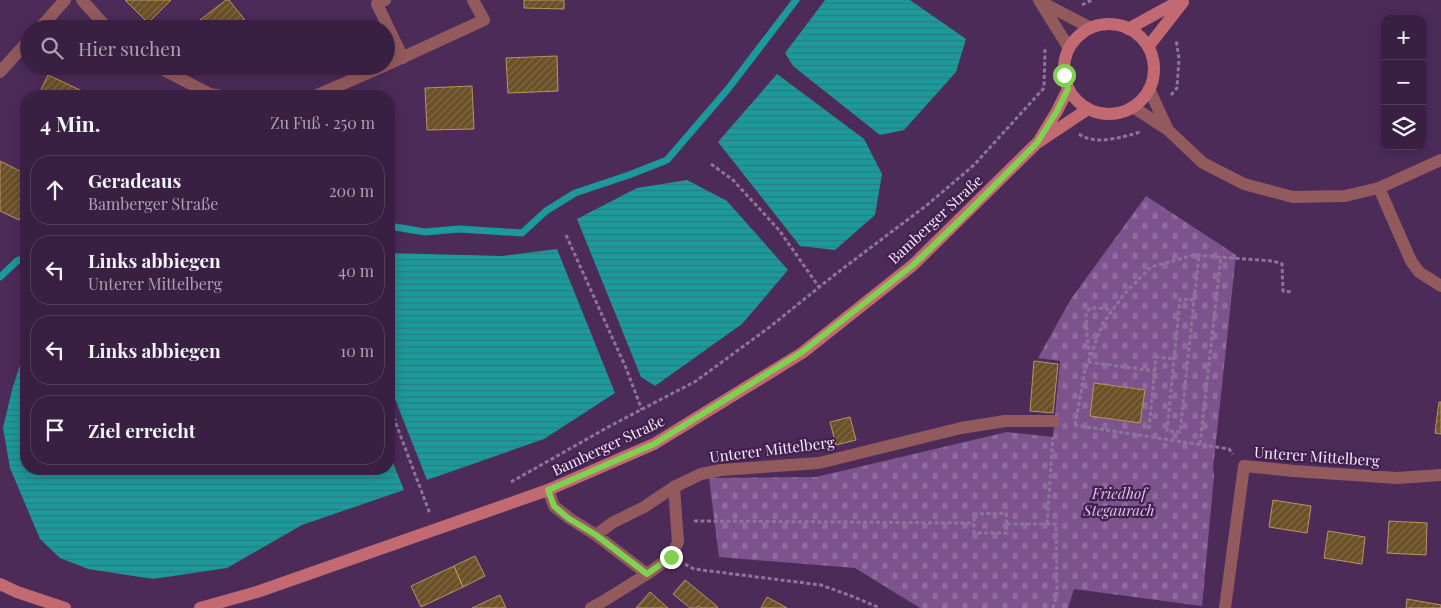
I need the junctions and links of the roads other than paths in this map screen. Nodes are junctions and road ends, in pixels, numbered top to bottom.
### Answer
1 (65, 0) edge
2 (82, 0) edge
3 (385, 0) edge
4 (473, 0) edge
5 (1183, 0) edge
6 (1040, 1) edge
7 (47, 20) edge
8 (100, 20) edge
9 (385, 20) edge
10 (1091, 28) junction
11 (1128, 29) junction
12 (395, 41) edge
13 (1148, 47) junction
14 (1069, 48) junction
15 (20, 50) edge
16 (403, 58) junction
17 (395, 62) edge
18 (0, 72) edge
19 (173, 75) edge
20 (364, 75) edge
21 (1068, 89) junction
22 (1149, 89) junction
23 (202, 90) edge
24 (329, 90) edge
25 (1133, 108) junction
26 (1088, 110) junction
27 (1168, 130) junction
28 (1037, 143) junction
29 (1441, 160) edge
30 (1380, 188) junction
31 (1441, 286) edge
32 (1054, 421) road end
33 (1441, 475) edge
34 (674, 487) junction
35 (548, 490) junction
36 (596, 535) junction
37 (647, 574) junction
38 (0, 584) edge
39 (604, 605) edge
40 (65, 608) edge
41 (200, 608) edge
42 (591, 608) edge
43 (1225, 608) edge

1 - 7 street
2 - 8 street
3 - 9 street
4 - 16 street
5 - 11 main road
5 - 13 main road
6 - 10 street
6 - 14 street
10 - 11 main road
10 - 14 main road
11 - 13 main road
12 - 16 street
13 - 22 main road
14 - 21 main road
15 - 18 street
16 - 17 street
19 - 23 street
20 - 24 street
21 - 26 main road
21 - 28 main road, Bamberger Straße
22 - 25 main road
22 - 27 street
25 - 26 main road
25 - 27 street
26 - 28 main road, Bamberger Straße
27 - 30 street
28 - 35 main road, Bamberger Straße
29 - 30 street
30 - 31 street
32 - 34 street, Unterer Mittelberg
33 - 43 street, Unterer Mittelberg
34 - 36 street, Unterer Mittelberg
34 - 37 street
35 - 36 street
35 - 41 main road, Bamberger Straße
36 - 37 street
37 - 39 street
38 - 40 main road
39 - 42 street

